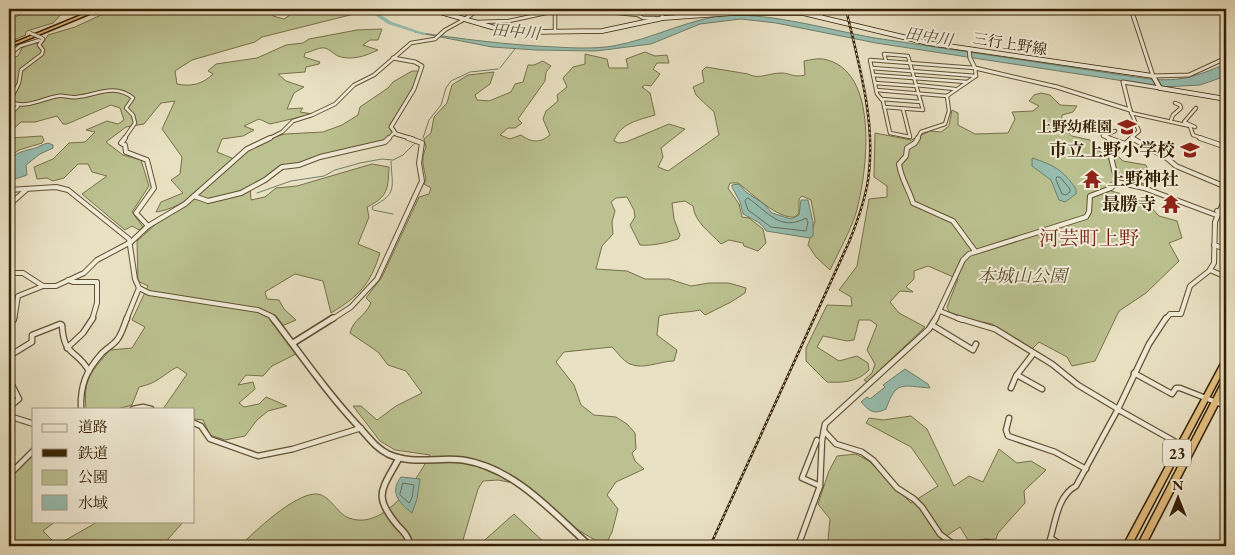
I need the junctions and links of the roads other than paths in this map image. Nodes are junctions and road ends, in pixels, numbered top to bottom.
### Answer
1 (97, 9) edge
2 (102, 9) edge
3 (376, 9) edge
4 (430, 9) edge
5 (479, 9) edge
6 (660, 9) edge
7 (789, 9) edge
8 (805, 9) edge
9 (821, 9) edge
10 (1131, 9) edge
11 (1219, 9) edge
12 (748, 10) edge
13 (555, 11) junction
14 (366, 12) dead end
15 (803, 13) junction
16 (1226, 13) edge
17 (821, 16) junction
18 (465, 18) junction
19 (663, 18) junction
20 (657, 20) junction
21 (476, 22) junction
22 (30, 32) dead end
23 (42, 32) junction
24 (554, 32) junction
25 (43, 38) junction
26 (9, 46) edge
27 (969, 50) junction
28 (9, 55) edge
29 (393, 58) junction
30 (1226, 58) edge
31 (886, 62) junction
32 (910, 63) junction
33 (872, 68) junction
34 (976, 68) junction
35 (912, 71) junction
36 (873, 75) junction
37 (976, 76) junction
38 (1153, 77) junction
39 (914, 78) junction
40 (967, 82) junction
41 (875, 83) junction
42 (916, 86) junction
43 (1159, 87) junction
44 (956, 89) junction
45 (876, 90) junction
46 (918, 94) junction
47 (948, 96) junction
48 (881, 99) junction
49 (1226, 100) edge
50 (921, 102) junction
51 (1175, 103) dead end
52 (18, 106) junction
53 (884, 107) junction
54 (1196, 108) dead end
55 (903, 109) junction
56 (1130, 111) junction
57 (9, 115) edge
58 (1171, 120) junction
59 (1195, 127) dead end
60 (1115, 131) dead end
61 (394, 133) junction
62 (1132, 138) junction
63 (1124, 144) junction
64 (1226, 146) edge
65 (1117, 182) junction
66 (27, 188) junction
67 (1226, 188) edge
68 (9, 190) edge
69 (194, 196) junction
70 (1226, 196) edge
71 (9, 205) edge
72 (1217, 213) junction
73 (1226, 214) edge
74 (148, 226) junction
75 (131, 242) junction
76 (1214, 245) junction
77 (1226, 249) edge
78 (975, 251) junction
79 (1210, 270) junction
80 (9, 275) edge
81 (1226, 277) edge
82 (68, 280) junction
83 (43, 286) junction
84 (139, 288) junction
85 (940, 311) junction
86 (932, 325) junction
87 (9, 326) edge
88 (293, 343) junction
89 (976, 344) dead end
90 (67, 348) junction
91 (1033, 354) junction
92 (9, 356) edge
93 (1226, 360) edge
94 (89, 371) junction
95 (1134, 373) junction
96 (1017, 375) junction
97 (9, 379) edge
98 (1226, 382) edge
99 (1011, 388) dead end
100 (1042, 389) dead end
101 (1206, 397) junction
102 (1216, 402) junction
103 (1226, 406) edge
104 (9, 407) edge
105 (81, 408) edge
106 (1118, 409) junction
107 (9, 416) edge
108 (1009, 418) dead end
109 (32, 423) edge
110 (195, 423) edge
111 (360, 428) junction
112 (824, 431) junction
113 (817, 440) dead end
114 (1181, 445) junction
115 (32, 452) edge
116 (399, 458) junction
117 (1086, 469) junction
118 (9, 475) edge
119 (820, 486) junction
120 (1052, 539) junction
121 (410, 546) edge
122 (590, 546) edge
123 (798, 546) edge
124 (961, 546) edge
125 (965, 546) edge
126 (1006, 546) edge
127 (1048, 546) edge
128 (1063, 546) edge
129 (1127, 546) edge
130 (1140, 546) edge

1 - 23 highway
2 - 23 highway
3 - 14 street
4 - 18 main road, 三行上野線
5 - 18 street
6 - 19 street
7 - 15 street
8 - 15 street
9 - 17 street
10 - 38 street
11 - 16 main road
12 - 15 main road, 三行上野線
12 - 19 main road, 三行上野線
13 - 20 street
13 - 21 street
13 - 24 street
15 - 17 main road, 三行上野線
17 - 27 main road, 三行上野線
18 - 21 main road, 三行上野線
18 - 29 street
19 - 20 main road, 三行上野線
20 - 24 main road, 三行上野線
21 - 24 main road, 三行上野線
22 - 25 street, bridge
23 - 26 highway
25 - 28 street
25 - 52 street
27 - 34 street
27 - 38 main road, 三行上野線
29 - 61 street
29 - 69 street
30 - 38 street
31 - 32 street
31 - 32 street
31 - 33 street
32 - 34 street
32 - 35 street
33 - 35 street
33 - 36 street
34 - 37 street
34 - 56 street
35 - 37 street
35 - 39 street
36 - 39 street
36 - 41 street
37 - 40 street
38 - 43 main road
39 - 40 street
39 - 42 street
40 - 44 street
41 - 42 street
41 - 45 street
42 - 44 street
42 - 46 street
43 - 49 main road
43 - 56 street
44 - 47 street
45 - 46 street
45 - 48 street
46 - 47 street
46 - 50 street
47 - 78 street
48 - 50 street
48 - 53 street
50 - 55 street
51 - 58 street
52 - 57 street
52 - 74 street
53 - 55 street
53 - 55 street
54 - 59 street
56 - 58 street
56 - 62 street
58 - 64 street
60 - 63 street
61 - 69 street
61 - 88 street
62 - 63 street
62 - 67 street
63 - 65 street
65 - 72 street
65 - 78 street
66 - 68 street
66 - 71 street
66 - 75 street
69 - 74 street
70 - 72 street
72 - 73 street
72 - 76 street
74 - 75 street
75 - 82 street
75 - 84 street
76 - 77 street
76 - 79 street
78 - 85 street
79 - 81 street
79 - 95 street
80 - 83 street
82 - 83 street
82 - 90 street
83 - 87 street
84 - 88 street
84 - 94 street
85 - 86 street
85 - 91 street
86 - 89 street
86 - 112 street
88 - 111 street
90 - 92 street
90 - 94 street
91 - 96 street
91 - 106 street
93 - 101 highway, 23
94 - 105 street
95 - 101 street
95 - 106 street
96 - 99 street
96 - 100 street
97 - 104 street
98 - 102 highway, 23
101 - 102 street
101 - 114 highway, 23
102 - 103 street
102 - 130 highway, 23
106 - 114 street
106 - 117 street
107 - 109 street
108 - 117 street
110 - 111 street
111 - 116 street
112 - 119 street
112 - 124 street
113 - 119 street
114 - 129 highway, 23
115 - 118 street
116 - 121 street
116 - 122 street
117 - 120 street
119 - 123 street
120 - 127 street
120 - 128 street
125 - 126 street

